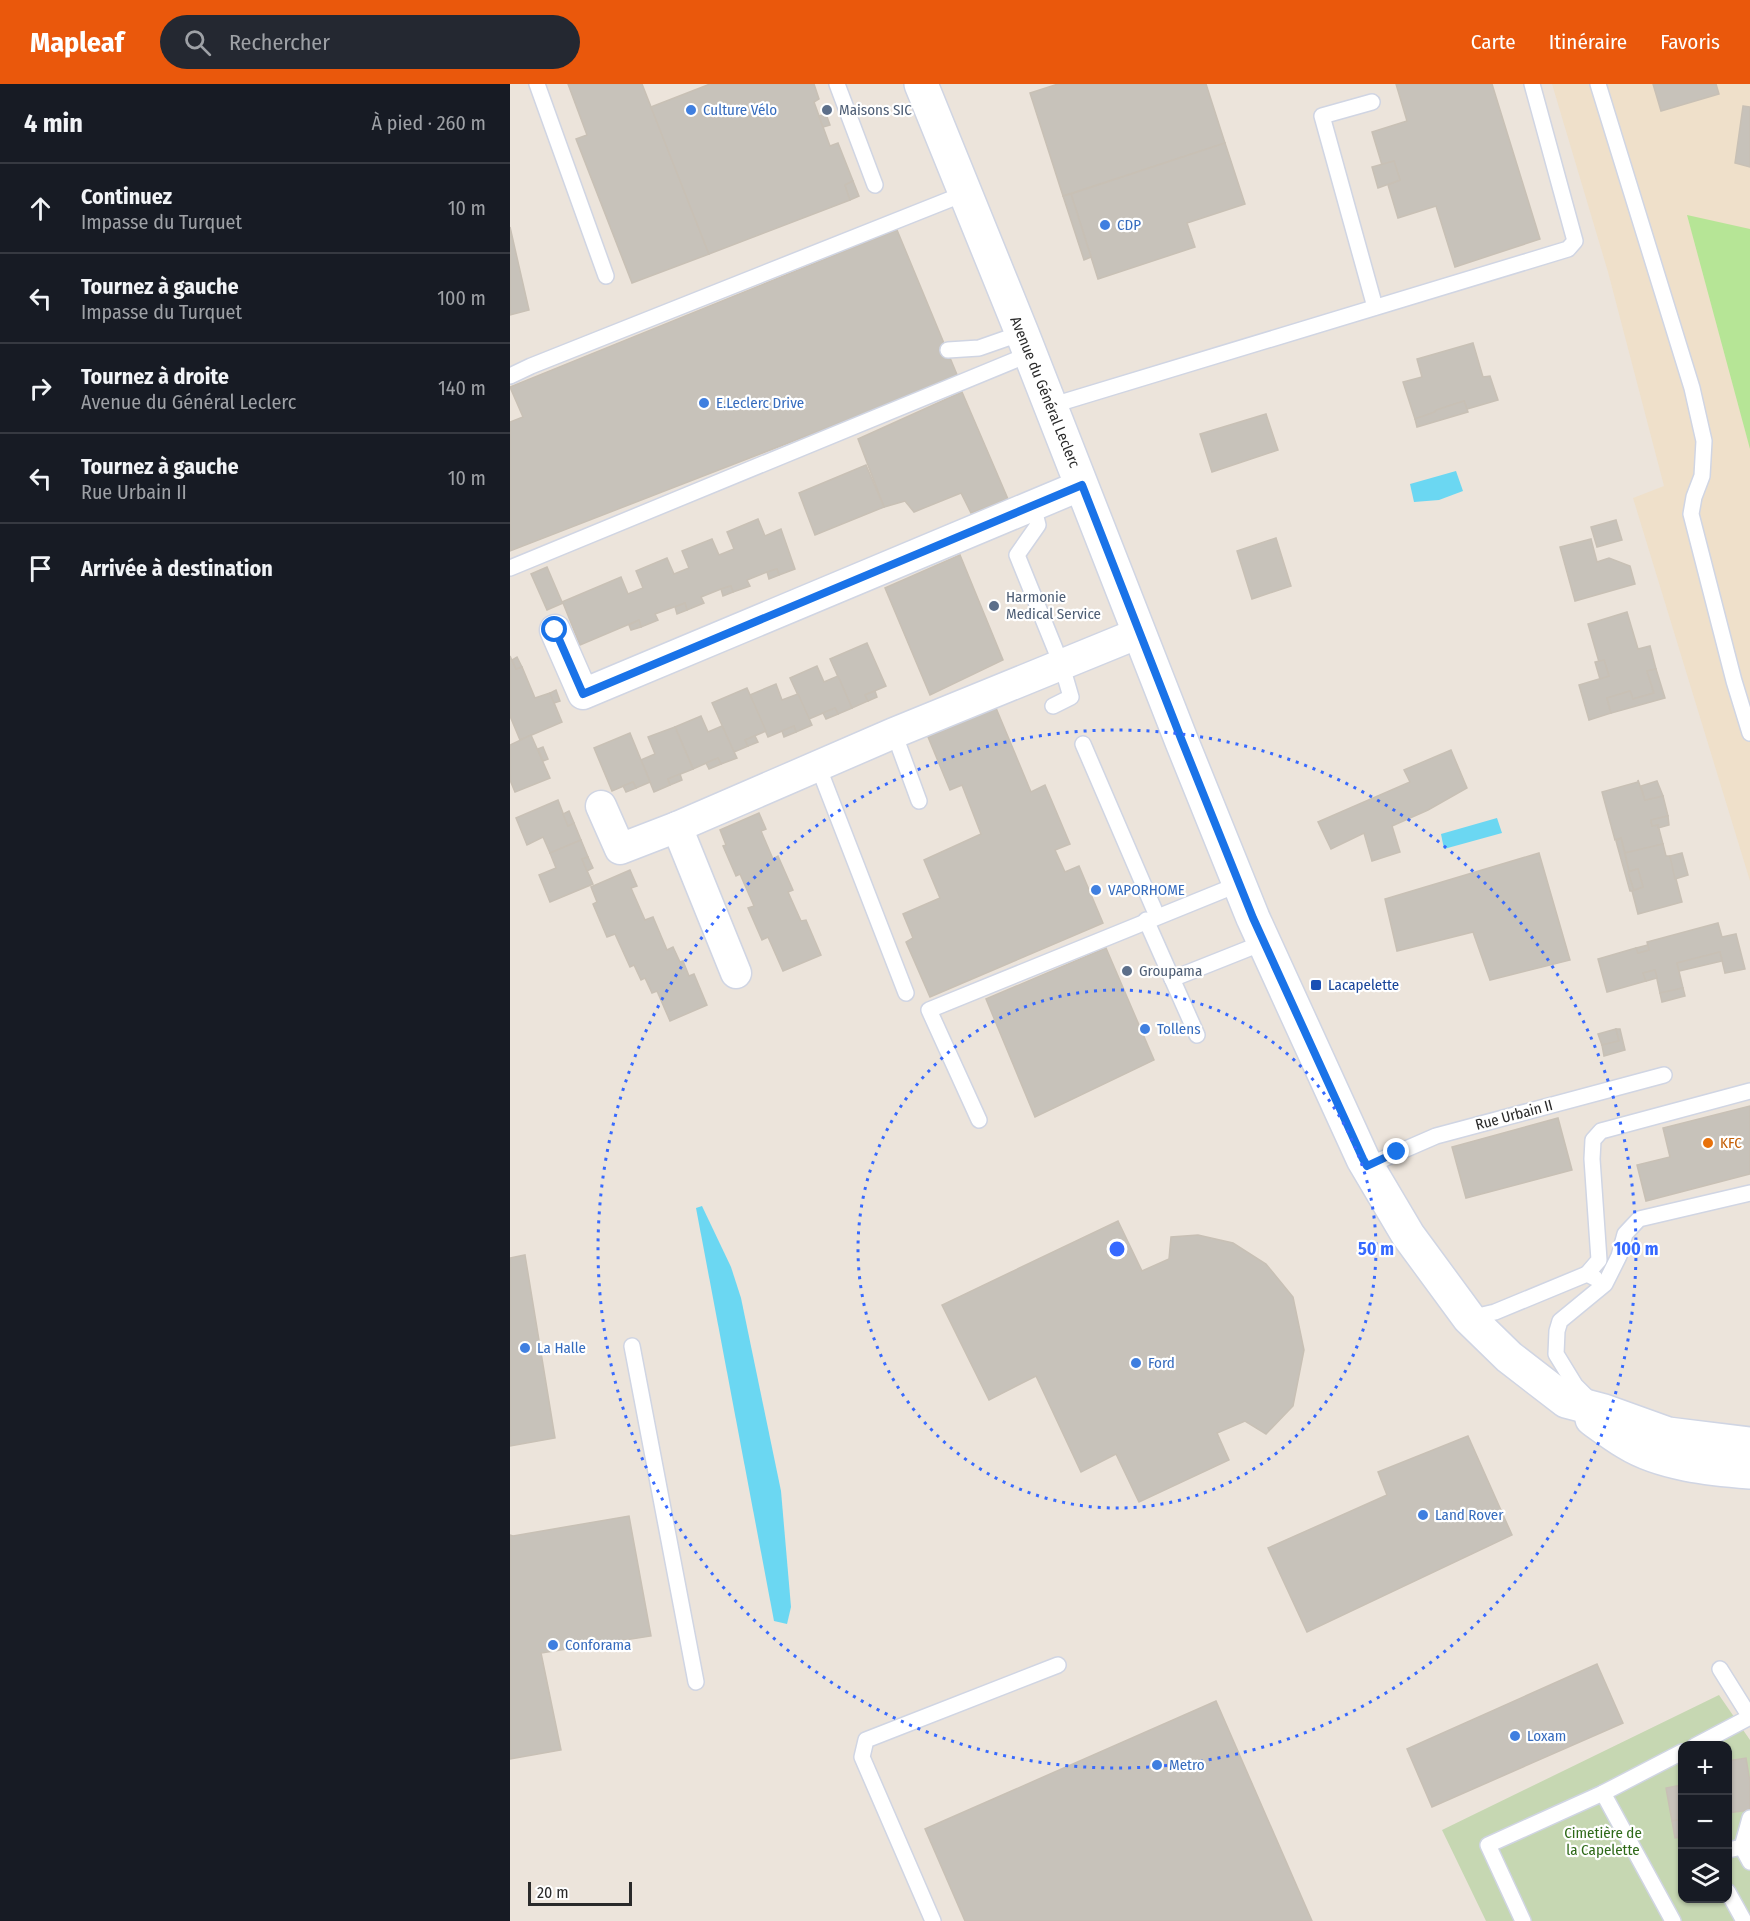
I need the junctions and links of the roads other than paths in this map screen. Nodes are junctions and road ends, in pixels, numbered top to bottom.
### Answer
1 (537, 84) edge
2 (837, 84) edge
3 (921, 84) edge
4 (1532, 84) edge
5 (1598, 84) edge
6 (1372, 102) dead end
7 (875, 185) dead end
8 (966, 193) junction
9 (606, 276) dead end
10 (1375, 307) junction
11 (1026, 343) junction
12 (948, 350) dead end
13 (510, 376) edge
14 (1050, 406) junction
15 (1082, 485) junction
16 (1033, 505) junction
17 (510, 568) edge
18 (555, 630) dead end
19 (1140, 633) junction
20 (1062, 666) junction
21 (1053, 706) dead end
22 (1750, 733) edge
23 (894, 734) junction
24 (1083, 744) dead end
25 (818, 766) junction
26 (919, 801) dead end
27 (601, 806) dead end
28 (677, 827) junction
29 (1239, 884) junction
30 (1152, 918) junction
31 (1265, 942) junction
32 (736, 973) dead end
33 (1172, 979) junction
34 (906, 993) dead end
35 (1197, 1035) dead end
36 (1664, 1075) dead end
37 (1750, 1091) edge
38 (979, 1120) dead end
39 (1367, 1166) junction
40 (1750, 1193) edge
41 (1587, 1274) junction
42 (1605, 1284) junction
43 (1469, 1318) junction
44 (632, 1346) dead end
45 (1566, 1401) junction
46 (1604, 1411) junction
47 (1750, 1444) edge
48 (1750, 1472) edge
49 (1058, 1665) dead end
50 (1720, 1669) dead end
51 (696, 1682) dead end
52 (1704, 1741) edge
53 (1678, 1755) edge
54 (1603, 1793) junction
55 (1750, 1818) edge
56 (1735, 1848) edge
57 (1750, 1862) edge
58 (1732, 1899) edge
59 (933, 1921) edge
60 (1523, 1921) edge
61 (1673, 1921) edge
62 (1744, 1921) edge

1 - 9 lane
2 - 7 lane
3 - 8 street, Avenue du Général Leclerc
4 - 10 lane
5 - 22 lane
6 - 10 lane
8 - 11 street, Avenue du Général Leclerc
8 - 13 lane
10 - 14 lane
11 - 12 lane
11 - 14 street, Avenue du Général Leclerc
11 - 17 lane
14 - 15 street, Avenue du Général Leclerc
15 - 16 street
15 - 19 street, Avenue du Général Leclerc
16 - 18 street
16 - 20 lane
19 - 20 street
19 - 29 street, Avenue du Général Leclerc
20 - 21 lane
20 - 23 street
23 - 25 street
23 - 26 lane
24 - 30 lane
25 - 28 street
25 - 34 lane
27 - 28 street
28 - 32 street
29 - 30 lane
29 - 31 street, Avenue du Général Leclerc
30 - 33 lane
30 - 38 lane
31 - 33 lane
31 - 39 street, Avenue du Général Leclerc
33 - 35 lane
36 - 39 lane, Rue Urbain II
37 - 41 lane
39 - 43 street, Avenue du Général Leclerc
40 - 42 lane
41 - 42 lane
41 - 43 lane
42 - 46 lane
43 - 45 street, Avenue du Général Leclerc
44 - 51 lane
45 - 46 street, Avenue du Général Leclerc
45 - 48 street
46 - 47 street, Avenue du Général Leclerc
49 - 59 lane
50 - 52 lane
53 - 54 lane
54 - 60 lane
54 - 61 lane
55 - 56 lane
56 - 57 lane
58 - 62 lane

